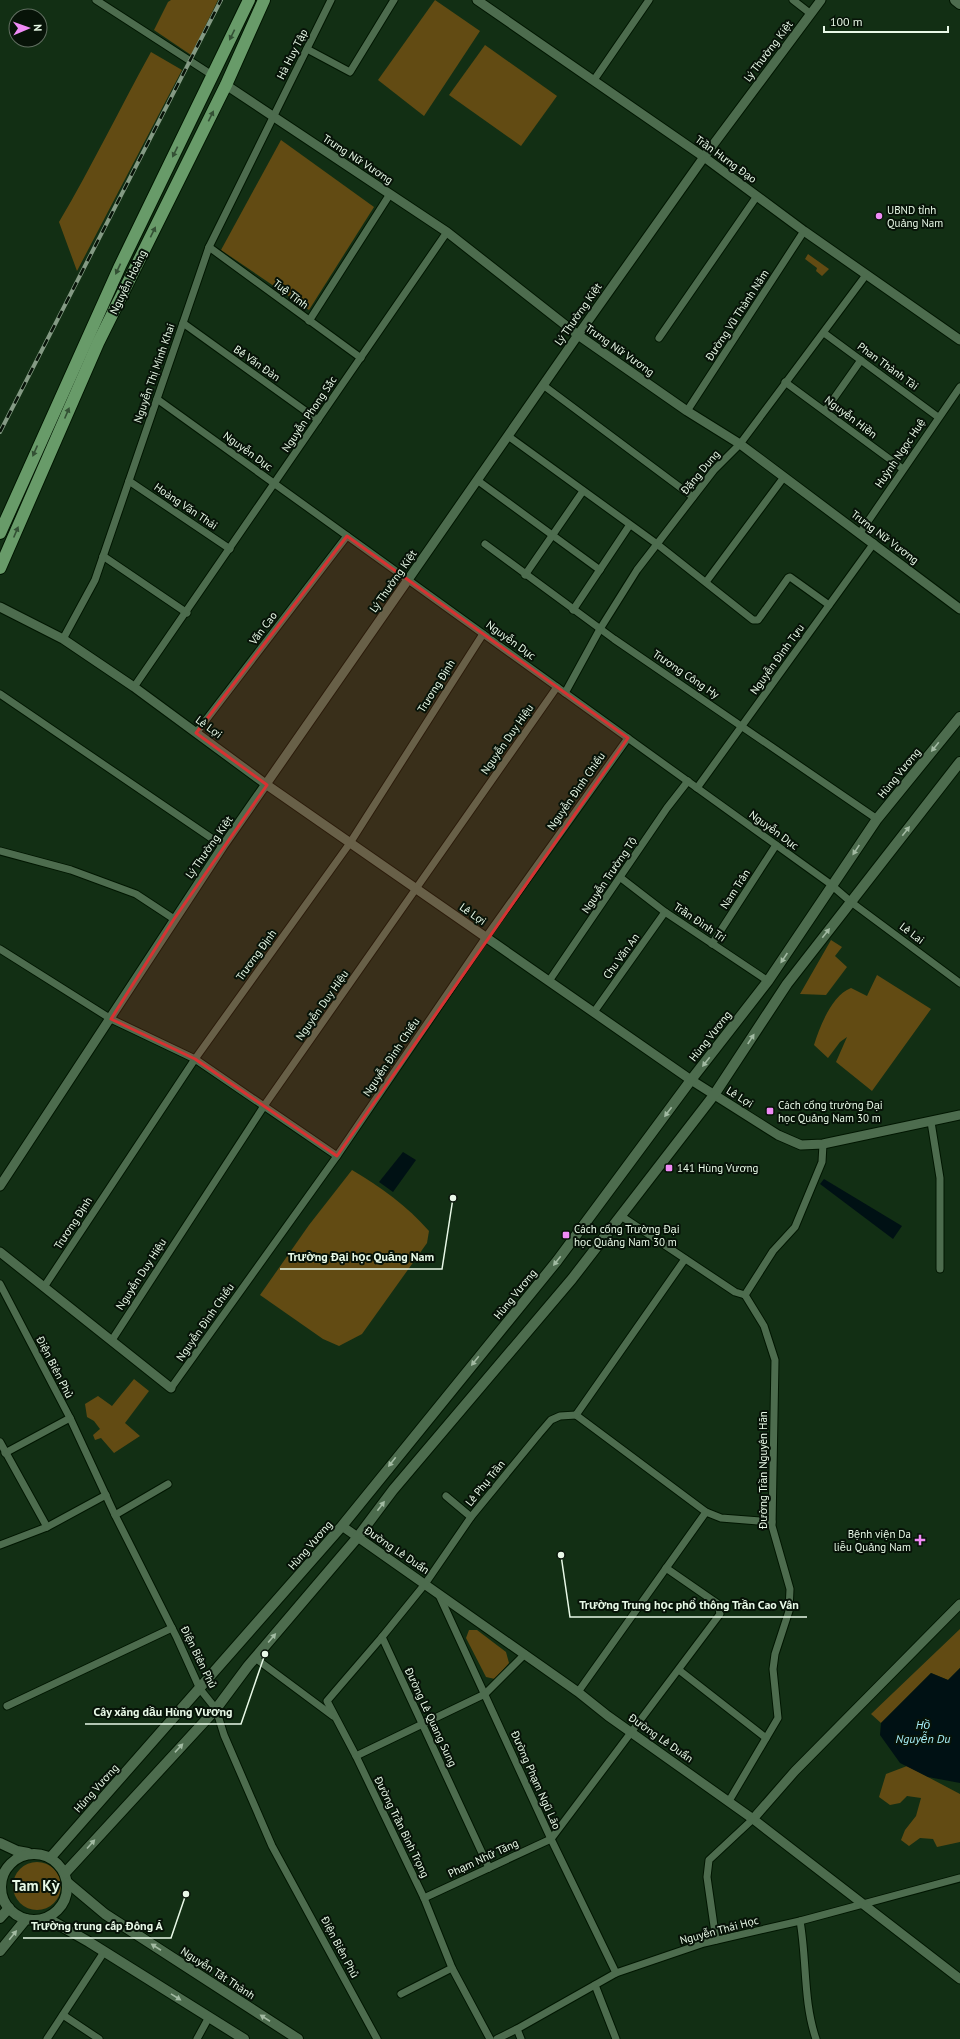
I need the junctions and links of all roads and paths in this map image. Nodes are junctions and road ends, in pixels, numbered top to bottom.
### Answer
1 (96, 0) edge
2 (249, 0) edge
3 (264, 0) edge
4 (331, 0) edge
5 (394, 0) edge
6 (477, 0) edge
7 (649, 0) edge
8 (793, 0) edge
9 (821, 0) edge
10 (955, 0) edge
11 (960, 4) edge
12 (810, 14) junction
13 (307, 49) junction
14 (212, 76) junction
15 (594, 80) junction
16 (226, 85) junction
17 (272, 117) junction
18 (704, 157) junction
19 (390, 194) junction
20 (756, 196) junction
21 (804, 231) junction
22 (447, 232) junction
23 (209, 247) junction
24 (866, 275) junction
25 (309, 321) junction
26 (183, 323) junction
27 (824, 333) junction
28 (578, 335) junction
29 (658, 338) dead end
30 (960, 340) edge
31 (361, 358) junction
32 (861, 360) junction
33 (785, 382) junction
34 (543, 385) junction
35 (960, 387) edge
36 (157, 399) junction
37 (687, 411) junction
38 (825, 411) junction
39 (938, 417) junction
40 (318, 420) junction
41 (508, 436) junction
42 (740, 444) junction
43 (903, 469) junction
44 (784, 477) junction
45 (477, 480) junction
46 (129, 481) junction
47 (274, 484) junction
48 (583, 490) junction
49 (693, 497) junction
50 (629, 526) junction
51 (860, 532) junction
52 (0, 533) edge
53 (552, 534) junction
54 (347, 536) junction
55 (874, 543) junction
56 (485, 544) dead end
57 (657, 544) junction
58 (230, 549) junction
59 (103, 556) junction
60 (0, 568) edge
61 (600, 570) junction
62 (525, 575) junction
63 (408, 580) junction
64 (706, 582) junction
65 (829, 606) junction
66 (0, 607) edge
67 (960, 609) edge
68 (573, 610) junction
69 (187, 613) junction
70 (600, 629) junction
71 (483, 634) junction
72 (64, 639) junction
73 (134, 687) junction
74 (557, 687) junction
75 (565, 693) junction
76 (0, 694) edge
77 (960, 717) edge
78 (742, 726) junction
79 (196, 733) junction
80 (628, 738) junction
81 (960, 762) edge
82 (688, 781) junction
83 (267, 785) junction
84 (697, 788) junction
85 (877, 819) junction
86 (350, 843) junction
87 (776, 845) junction
88 (223, 846) junction
89 (0, 851) edge
90 (621, 878) junction
91 (832, 886) junction
92 (417, 889) junction
93 (851, 902) junction
94 (666, 912) junction
95 (174, 919) junction
96 (486, 937) junction
97 (712, 944) junction
98 (0, 949) edge
99 (768, 981) junction
100 (549, 982) junction
101 (960, 983) edge
102 (594, 1012) junction
103 (111, 1018) junction
104 (195, 1059) junction
105 (691, 1080) junction
106 (714, 1095) junction
107 (264, 1106) junction
108 (960, 1115) edge
109 (931, 1122) junction
110 (823, 1144) junction
111 (337, 1156) junction
112 (0, 1186) edge
113 (621, 1216) junction
114 (0, 1252) edge
115 (685, 1259) junction
116 (940, 1269) dead end
117 (0, 1284) edge
118 (44, 1287) junction
119 (745, 1295) junction
120 (112, 1340) junction
121 (171, 1388) joint
122 (576, 1415) junction
123 (70, 1418) junction
124 (0, 1442) edge
125 (5, 1452) junction
126 (168, 1484) dead end
127 (106, 1495) junction
128 (446, 1496) dead end
129 (706, 1512) junction
130 (115, 1514) junction
131 (471, 1517) junction
132 (772, 1522) junction
133 (342, 1526) junction
134 (47, 1527) junction
135 (357, 1538) junction
136 (0, 1545) edge
137 (666, 1568) junction
138 (425, 1584) junction
139 (439, 1594) junction
140 (960, 1604) edge
141 (172, 1628) junction
142 (382, 1638) junction
143 (525, 1654) junction
144 (255, 1658) junction
145 (679, 1670) junction
146 (200, 1689) junction
147 (578, 1692) junction
148 (485, 1694) junction
149 (7, 1706) dead end
150 (216, 1709) junction
151 (333, 1716) junction
152 (422, 1724) junction
153 (632, 1733) junction
154 (766, 1738) junction
155 (356, 1756) junction
156 (729, 1801) junction
157 (753, 1819) junction
158 (0, 1839) edge
159 (551, 1839) junction
160 (0, 1843) edge
161 (17, 1851) junction
162 (30, 1853) junction
163 (51, 1857) junction
164 (489, 1868) junction
165 (65, 1873) junction
166 (960, 1878) edge
167 (1, 1879) edge
168 (68, 1884) junction
169 (424, 1898) junction
170 (863, 1904) junction
171 (9, 1908) junction
172 (0, 1918) edge
173 (47, 1918) junction
174 (26, 1919) junction
175 (800, 1921) junction
176 (716, 1940) junction
177 (0, 1951) edge
178 (104, 1952) junction
179 (452, 1968) junction
180 (616, 1973) junction
181 (960, 1979) edge
182 (594, 1985) junction
183 (401, 1994) dead end
184 (63, 2015) junction
185 (209, 2017) junction
186 (518, 2030) junction
187 (47, 2039) edge
188 (99, 2039) edge
189 (197, 2039) edge
190 (244, 2039) edge
191 (298, 2039) edge
192 (377, 2039) edge
193 (490, 2039) edge
194 (497, 2039) edge
195 (522, 2039) edge
196 (616, 2039) edge
197 (816, 2039) edge

1 - 14 street
2 -> 14 highway, Nguyễn Hoàng
3 - 16 highway, Nguyễn Hoàng
4 - 13 street, Hà Huy Tập
5 - 13 street
6 - 15 street, Trần Hưng Đạo
7 - 15 street
8 - 12 street
9 - 12 street, Lý Thường Kiệt
10 - 11 main road
12 - 18 street, Lý Thường Kiệt
13 - 17 street, Hà Huy Tập
14 - 16 highway
14 -> 52 highway, Nguyễn Hoàng
15 - 18 street, Trần Hưng Đạo
16 - 17 street, Trưng Nữ Vương
60 -> 16 highway, Nguyễn Hoàng
17 - 19 street, Trưng Nữ Vương
17 - 23 street, Nguyễn Thị Minh Khai
18 - 20 street, Trần Hưng Đạo
18 - 28 street, Lý Thường Kiệt
19 - 22 street, Trưng Nữ Vương
19 - 25 street
20 - 21 street, Trần Hưng Đạo
20 - 29 street
21 - 24 street, Trần Hưng Đạo
21 - 37 street, Đường Vũ Thành Năm
22 - 28 street, Trưng Nữ Vương
22 - 31 street, Nguyễn Phong Sắc
23 - 25 street, Tuệ Tĩnh
23 - 26 street, Nguyễn Thị Minh Khai
24 - 27 street, Đặng Dung
24 - 30 street, Trần Hưng Đạo
25 - 31 street, Tuệ Tĩnh
26 - 36 street, Nguyễn Thị Minh Khai
26 - 40 street, Bế Văn Đàn
27 - 32 street, Phan Thành Tài
27 - 33 street, Đặng Dung
28 - 34 street, Lý Thường Kiệt
28 - 37 street, Trưng Nữ Vương
31 - 40 street, Nguyễn Phong Sắc
32 - 38 street
32 - 39 street, Phan Thành Tài
33 - 38 street, Nguyễn Hiền
33 - 42 street, Đặng Dung
34 - 41 street, Lý Thường Kiệt
34 - 49 street
35 - 39 street, Huỳnh Ngọc Huệ
36 - 46 street, Nguyễn Thị Minh Khai
36 - 47 street, Nguyễn Dục
37 - 42 street, Trưng Nữ Vương
38 - 43 street, Nguyễn Hiền
39 - 43 street, Huỳnh Ngọc Huệ
40 - 47 street, Nguyễn Phong Sắc
41 - 45 street, Lý Thường Kiệt
41 - 48 street
42 - 44 street, Trưng Nữ Vương
42 - 49 street, Đặng Dung
43 - 51 street, Huỳnh Ngọc Huệ
44 - 51 street, Trưng Nữ Vương
44 - 64 street
45 - 53 street
45 - 63 street, Lý Thường Kiệt
46 - 58 street, Hoàng Văn Thái
46 - 59 street, Nguyễn Thị Minh Khai
47 - 54 street, Nguyễn Dục
47 - 58 street, Nguyễn Phong Sắc
48 - 50 street
48 - 53 street
49 - 57 street, Đặng Dung
50 - 57 street
50 - 61 street
51 - 55 street, Trưng Nữ Vương
53 - 61 street
53 - 62 street
54 - 63 street, Nguyễn Dục
54 - 79 street, Văn Cao
55 - 65 street, Nguyễn Đình Tựu
55 - 67 street, Trưng Nữ Vương
56 - 62 street, Trương Công Hy
57 - 64 street
57 - 70 street, Đặng Dung
58 - 69 street, Nguyễn Phong Sắc
59 - 69 street
59 - 72 street, Nguyễn Thị Minh Khai
61 - 68 street
62 - 68 street, Trương Công Hy
63 - 71 street, Nguyễn Dục
63 - 83 street, Lý Thường Kiệt
64 - 65 street
65 - 78 street, Nguyễn Đình Tựu
66 - 72 street, Lê Lợi
68 - 70 street, Trương Công Hy
69 - 73 street, Nguyễn Phong Sắc
70 - 75 street, Đặng Dung
70 - 78 street, Trương Công Hy
71 - 74 street, Nguyễn Dục
71 - 86 street, Trương Định
72 - 73 street, Lê Lợi
73 - 79 street, Lê Lợi
74 - 75 street, Nguyễn Dục
74 - 92 street, Nguyễn Duy Hiệu
75 - 80 street, Nguyễn Dục
76 - 88 street
77 -> 85 main road, Hùng Vương
78 - 84 street, Nguyễn Đình Tựu
78 - 85 street, Trương Công Hy
79 - 83 street, Lê Lợi
80 - 82 street, Nguyễn Dục
80 - 96 street, Nguyễn Đình Chiểu
93 -> 81 main road
82 - 84 street, Nguyễn Dục
82 - 90 street, Nguyễn Trường Tộ
83 - 86 street, Lê Lợi
83 - 88 street, Lý Thường Kiệt
84 - 87 street, Nguyễn Dục
85 -> 91 main road, Hùng Vương
86 - 92 street, Lê Lợi
86 - 104 street, Trương Định
87 - 91 street, Nguyễn Dục
87 - 97 street, Nam Trân
88 - 95 street, Lý Thường Kiệt
89 - 95 street
90 - 94 street, Trần Đình Tri
90 - 100 street, Nguyễn Trường Tộ
91 - 93 street, Nguyễn Dục
91 -> 99 main road, Hùng Vương
92 - 96 street, Lê Lợi
92 - 107 street, Nguyễn Duy Hiệu
93 - 101 street, Lê Lai
106 -> 93 main road
94 - 97 street, Trần Đình Tri
94 - 102 street, Chu Văn An
95 - 103 street, Lý Thường Kiệt
96 - 100 street, Lê Lợi
96 - 111 street, Nguyễn Đình Chiểu
97 - 99 street, Trần Đình Tri
98 - 103 street
99 -> 105 main road, Hùng Vương
100 - 102 street, Lê Lợi
102 - 105 street, Lê Lợi
103 - 104 street
103 - 112 street, Lý Thường Kiệt
104 - 107 street
104 - 118 street, Trương Định
105 - 106 street, Lê Lợi
105 -> 133 main road, Hùng Vương
106 - 110 street, Lê Lợi
106 - 113 main road
107 - 111 street
107 - 120 street, Nguyễn Duy Hiệu
108 - 109 street, Lê Lợi
109 - 110 street, Lê Lợi
109 - 116 street
110 - 119 street
111 - 121 street, Nguyễn Đình Chiểu
113 - 115 street
135 -> 113 main road
114 - 118 street
115 - 119 street
115 - 122 street
117 - 123 street, Điện Biên Phủ
118 - 120 street
119 - 132 street, Đường Trần Nguyên Hãn
120 - 121 street
122 - 129 street
122 - 131 street, Lê Phụ Trần
123 - 125 street
123 - 127 street, Điện Biên Phủ
124 - 125 street
125 - 134 street
126 - 130 street
127 - 130 street, Điện Biên Phủ
127 - 134 street
128 - 131 street
129 - 132 street
129 - 137 street
130 - 141 street, Điện Biên Phủ
131 - 138 street, Lê Phụ Trần
132 - 154 street, Đường Trần Nguyên Hãn
133 - 135 street, Đường Lê Duẩn
133 - 146 main road, Hùng Vương
134 - 136 street
135 - 138 street, Đường Lê Duẩn
144 -> 135 main road
137 - 145 street
137 - 147 street
138 - 139 street, Đường Lê Duẩn
138 - 142 street
139 - 143 street, Đường Lê Duẩn
139 - 148 street, Đường Phạm Ngũ Lão
140 - 157 street
141 - 146 street, Điện Biên Phủ
141 - 149 street
142 - 151 street, Đường Trần Bình Trọng
142 - 152 street, Đường Lê Quang Sung
143 - 147 street, Đường Lê Duẩn
143 - 148 street
144 - 150 main road
144 - 151 street
145 - 153 street
145 - 154 street
146 - 150 street, Điện Biên Phủ
146 - 163 main road, Hùng Vương
147 - 153 street, Đường Lê Duẩn
148 - 152 street
148 - 159 street, Đường Phạm Ngũ Lão
165 -> 150 main road
150 - 192 street, Điện Biên Phủ
151 - 155 street, Đường Trần Bình Trọng
152 - 155 street
152 - 164 street, Đường Lê Quang Sung
153 - 156 street, Đường Lê Duẩn
153 - 159 street
154 - 156 street, Đường Trần Nguyên Hãn
155 - 169 street, Đường Trần Bình Trọng
156 - 157 street, Đường Lê Duẩn
157 - 170 street, Đường Lê Duẩn
157 - 176 street
158 - 161 main road
159 - 164 street, Phạm Nhữ Tăng
159 - 180 street, Đường Phạm Ngũ Lão
160 - 161 main road
161 - 162 main road
162 - 163 main road
162 - 167 main road
163 - 165 main road
164 - 169 street, Phạm Nhữ Tăng
165 - 168 main road
166 - 170 street, Nguyễn Thái Học
167 - 171 main road
168 - 173 main road
191 -> 168 main road, Nguyễn Tất Thành
169 - 179 street, Đường Trần Bình Trọng
170 - 175 street, Nguyễn Thái Học
170 - 181 street, Đường Lê Duẩn
171 - 172 main road
171 - 174 main road
173 - 174 main road
173 - 178 main road
177 -> 174 main road
175 - 176 street, Nguyễn Thái Học
175 - 197 street
176 - 180 street, Nguyễn Thái Học
178 - 184 street
178 -> 185 main road
179 - 183 street
179 - 193 street, Đường Trần Bình Trọng
180 - 182 street, Nguyễn Thái Học
182 - 186 street, Nguyễn Thái Học
182 - 196 street
184 - 187 street
184 - 188 street
185 - 189 street
185 - 190 main road
186 - 194 street, Nguyễn Thái Học
186 - 195 street

